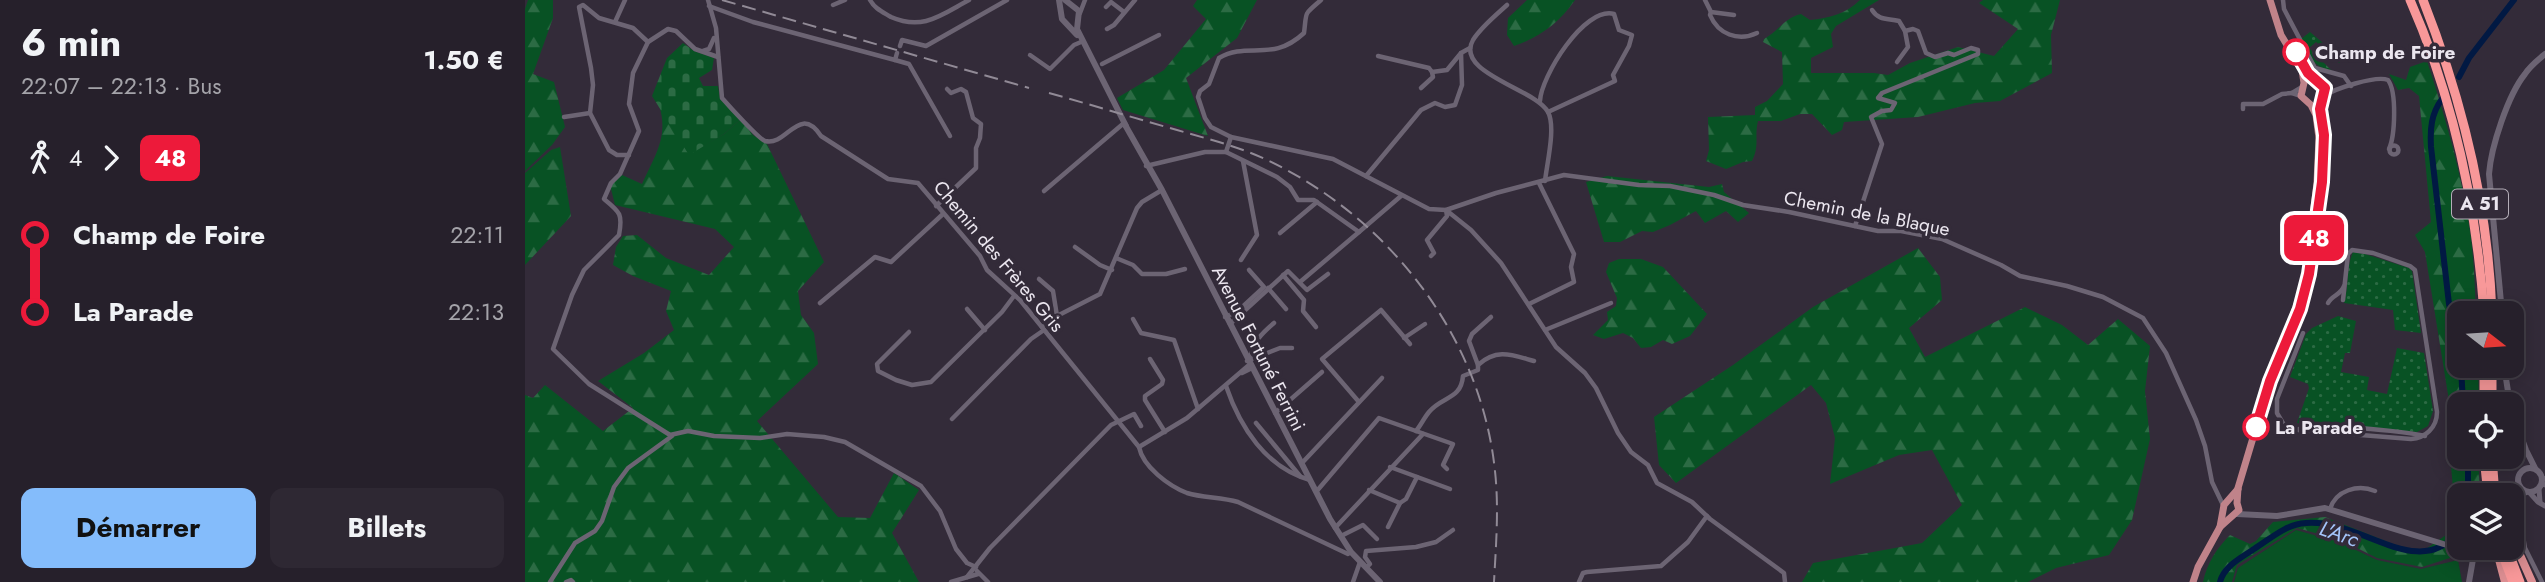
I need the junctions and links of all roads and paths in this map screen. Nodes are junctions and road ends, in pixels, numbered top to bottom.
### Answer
1 (625, 0) edge
2 (845, 0) edge
3 (870, 0) edge
4 (969, 0) edge
5 (1007, 0) edge
6 (1059, 0) edge
7 (1065, 0) edge
8 (1085, 0) edge
9 (1135, 0) edge
10 (1321, 0) edge
11 (1705, 0) edge
12 (2271, 0) edge
13 (2283, 0) edge
14 (2410, 0) edge
15 (2423, 0) edge
16 (708, 3) edge
17 (833, 5) dead end
18 (1507, 5) dead end
19 (1074, 6) junction
20 (1106, 7) dead end
21 (1062, 10) junction
22 (1872, 10) dead end
23 (1125, 12) junction
24 (1711, 12) junction
25 (1734, 15) dead end
26 (1079, 17) junction
27 (615, 22) junction
28 (1069, 24) junction
29 (1107, 29) dead end
30 (1905, 31) junction
31 (1757, 33) dead end
32 (716, 34) junction
33 (1159, 35) dead end
34 (648, 42) junction
35 (1081, 42) junction
36 (899, 46) dead end
37 (1470, 48) junction
38 (716, 50) junction
39 (702, 51) junction
40 (897, 53) dead end
41 (1461, 53) junction
42 (2545, 54) edge
43 (1030, 55) dead end
44 (1378, 56) dead end
45 (718, 57) junction
46 (895, 60) junction
47 (1897, 62) dead end
48 (1102, 64) dead end
49 (1432, 72) junction
50 (2305, 85) junction
51 (2324, 86) junction
52 (2351, 86) junction
53 (1421, 88) dead end
54 (947, 89) dead end
55 (2332, 91) junction
56 (1111, 98) junction
57 (2323, 99) junction
58 (1540, 101) junction
59 (2311, 105) junction
60 (2243, 109) dead end
61 (1548, 112) junction
62 (590, 113) junction
63 (565, 117) dead end
64 (1124, 123) junction
65 (950, 136) dead end
66 (1231, 138) junction
67 (2389, 149) dead end
68 (1226, 152) junction
69 (629, 155) junction
70 (1243, 160) junction
71 (1147, 166) junction
72 (1366, 176) junction
73 (1545, 181) junction
74 (1539, 183) junction
75 (1044, 191) dead end
76 (1160, 191) junction
77 (1401, 196) junction
78 (1317, 202) junction
79 (936, 206) junction
80 (1446, 211) junction
81 (943, 214) junction
82 (1855, 226) junction
83 (1361, 230) junction
84 (1280, 233) dead end
85 (1075, 247) dead end
86 (1431, 256) dead end
87 (1116, 258) junction
88 (1241, 260) dead end
89 (1185, 269) dead end
90 (1112, 270) junction
91 (1249, 270) dead end
92 (1328, 274) dead end
93 (1283, 275) junction
94 (1039, 279) dead end
95 (1300, 282) junction
96 (2346, 282) junction
97 (1268, 288) junction
98 (1014, 296) junction
99 (2343, 300) dead end
100 (2483, 301) edge
101 (2491, 301) edge
102 (2501, 301) edge
103 (820, 303) dead end
104 (1611, 303) dead end
105 (2328, 303) dead end
106 (1529, 304) junction
107 (967, 309) dead end
108 (1286, 309) dead end
109 (1057, 316) junction
110 (1226, 317) junction
111 (1491, 317) dead end
112 (1133, 320) dead end
113 (1274, 323) dead end
114 (1425, 324) dead end
115 (1230, 325) junction
116 (1316, 327) dead end
117 (1043, 329) junction
118 (985, 330) junction
119 (1545, 330) junction
120 (909, 332) dead end
121 (2303, 333) dead end
122 (1404, 338) junction
123 (2286, 339) junction
124 (1410, 344) dead end
125 (1292, 348) dead end
126 (1150, 359) dead end
127 (1534, 361) dead end
128 (1249, 364) junction
129 (1477, 368) junction
130 (1322, 372) dead end
131 (1382, 378) dead end
132 (1226, 386) junction
133 (1359, 402) junction
134 (1198, 409) junction
135 (1275, 413) junction
136 (952, 419) dead end
137 (1118, 423) junction
138 (1256, 424) dead end
139 (1141, 425) dead end
140 (1416, 431) junction
141 (1165, 432) junction
142 (1423, 434) junction
143 (673, 435) junction
144 (2524, 445) edge
145 (1139, 447) junction
146 (2526, 450) junction
147 (1302, 464) junction
148 (1390, 467) junction
149 (2535, 468) junction
150 (1447, 469) dead end
151 (2523, 470) junction
152 (1300, 477) junction
153 (1417, 477) junction
154 (1310, 480) junction
155 (2518, 483) edge
156 (2542, 483) edge
157 (1450, 489) dead end
158 (2524, 489) edge
159 (1369, 490) junction
160 (2375, 491) dead end
161 (1316, 492) junction
162 (2528, 492) junction
163 (2524, 494) edge
164 (1400, 503) junction
165 (2543, 505) edge
166 (2230, 507) junction
167 (2330, 509) junction
168 (1706, 516) junction
169 (1388, 527) dead end
170 (1335, 528) junction
171 (1453, 530) dead end
172 (1340, 536) junction
173 (1377, 538) dead end
174 (2524, 542) edge
175 (2447, 544) edge
176 (1351, 552) junction
177 (2471, 560) edge
178 (2500, 560) edge
179 (2503, 560) edge
180 (2512, 560) edge
181 (2522, 560) edge
182 (1360, 562) junction
183 (976, 567) junction
184 (1366, 568) junction
185 (978, 574) junction
186 (967, 577) junction
187 (552, 581) edge
188 (566, 582) edge
189 (573, 582) edge
190 (951, 582) edge
191 (988, 582) edge
192 (1353, 582) edge
193 (1380, 582) edge
194 (1579, 582) edge
195 (1785, 582) edge
196 (2193, 582) edge
197 (2469, 582) edge
198 (2505, 582) edge
199 (2513, 582) edge
200 (2520, 582) edge
201 (2532, 582) edge
202 (2542, 582) edge

1 - 27 street
2 - 17 street
3 - 4 street
5 - 36 street
6 - 21 main road
7 - 19 main road
8 - 19 street
8 - 26 street
9 - 23 street
10 - 66 street
11 - 24 street
12 - 50 main road
13 - 52 street
14 - 100 highway, A 51
15 - 101 highway, A 51
16 - 32 street, Chemin des Frères Gris
16 - 46 street
18 - 37 street
19 - 21 main road
19 - 26 main road
20 - 23 street
21 - 28 main road
22 - 30 street
23 - 29 street
24 - 25 street
24 - 31 street
26 - 28 main road
26 - 56 main road, Avenue Fortuné Ferrini
27 - 34 street
27 - 62 street
28 - 35 main road, Avenue Fortuné Ferrini
30 - 47 street
30 - 82 street
32 - 38 street, Chemin des Frères Gris
32 - 39 street
33 - 48 street
34 - 39 street
34 - 69 street
35 - 43 street
35 - 56 main road, Avenue Fortuné Ferrini
37 - 41 street
37 - 58 street
38 - 39 street
38 - 45 street, Chemin des Frères Gris
39 - 45 street
40 - 46 street
41 - 49 street
41 - 72 street
42 - 102 main road
44 - 49 street
45 - 79 street, Chemin des Frères Gris
46 - 65 street
49 - 53 street
50 - 51 main road
50 - 59 main road
50 - 60 street
51 - 55 street
51 - 57 main road
52 - 55 street
52 - 67 street
54 - 79 street
55 - 57 street
56 - 64 main road, Avenue Fortuné Ferrini
57 - 59 main road
57 - 123 main road
58 - 61 street
58 - 61 street
59 - 123 main road
61 - 73 street
62 - 63 street
62 - 69 street
64 - 71 main road, Avenue Fortuné Ferrini
64 - 75 street
66 - 68 street
66 - 72 street
68 - 70 street
68 - 71 street
69 - 143 street
70 - 78 street
70 - 88 street
71 - 76 main road, Avenue Fortuné Ferrini
72 - 77 street
73 - 74 street, Chemin de la Blaque
73 - 82 street, Chemin de la Blaque
74 - 80 street, Chemin de la Blaque
74 - 106 street
76 - 87 street
76 - 110 main road, Avenue Fortuné Ferrini
77 - 80 street
77 - 83 street
78 - 83 street
78 - 84 street
79 - 81 street, Chemin des Frères Gris
80 - 86 street
80 - 106 street
81 - 98 street, Chemin des Frères Gris
81 - 103 street
82 - 166 street, Chemin de la Blaque
83 - 95 street
85 - 90 street
87 - 89 street
87 - 90 street
90 - 109 street
91 - 110 street
92 - 95 street
93 - 95 street
93 - 97 street
93 - 116 street
94 - 109 street
96 - 99 street
96 - 105 street
96 - 121 street
97 - 108 street
97 - 115 street
98 - 117 street, Chemin des Frères Gris
98 - 118 street
104 - 119 street
106 - 119 street
107 - 118 street
109 - 117 street
110 - 115 main road, Avenue Fortuné Ferrini
111 - 129 street
112 - 134 street
113 - 128 street
114 - 122 street
115 - 128 main road, Avenue Fortuné Ferrini
117 - 136 street
117 - 137 street, Chemin des Frères Gris
118 - 120 street
119 - 168 street
122 - 124 street
122 - 133 street
123 - 166 main road
125 - 128 street
126 - 141 street
127 - 129 street
128 - 132 street
128 - 135 main road, Avenue Fortuné Ferrini
129 - 140 street
130 - 135 street
131 - 133 street
132 - 134 street
132 - 152 street
133 - 147 street
134 - 141 street
135 - 147 main road, Avenue Fortuné Ferrini
137 - 139 street
137 - 145 street, Chemin des Frères Gris
137 - 183 street
138 - 152 street
140 - 142 street
140 - 161 street
141 - 145 street
142 - 148 street
142 - 150 street
143 - 183 street
143 - 187 street
144 - 146 main road
145 - 176 street, Chemin des Frères Gris
146 - 149 main road
146 - 151 main road
147 - 154 main road, Avenue Fortuné Ferrini
148 - 153 street
148 - 159 street
149 - 151 main road
149 - 156 main road
151 - 155 main road
152 - 154 street
153 - 157 street
153 - 164 street
154 - 161 main road, Avenue Fortuné Ferrini
156 - 162 main road
156 - 165 street
158 - 162 main road
159 - 164 street
159 - 170 street
160 - 167 street
161 - 170 main road, Avenue Fortuné Ferrini
162 - 163 main road
162 - 165 street
164 - 169 street
166 - 167 main road
166 - 196 main road
167 - 175 main road
168 - 194 street
168 - 195 street
170 - 172 main road, Avenue Fortuné Ferrini
171 - 184 street
172 - 173 street
172 - 176 main road, Avenue Fortuné Ferrini
174 - 202 street
176 - 182 main road, Avenue Fortuné Ferrini
177 - 197 main road
178 - 198 highway
179 - 199 highway
180 - 200 highway
181 - 201 highway
182 - 184 main road, Avenue Fortuné Ferrini
182 - 192 street
183 - 185 street
183 - 186 street
184 - 193 main road, Avenue Fortuné Ferrini
185 - 186 street
185 - 191 street
186 - 190 street
188 - 189 street

